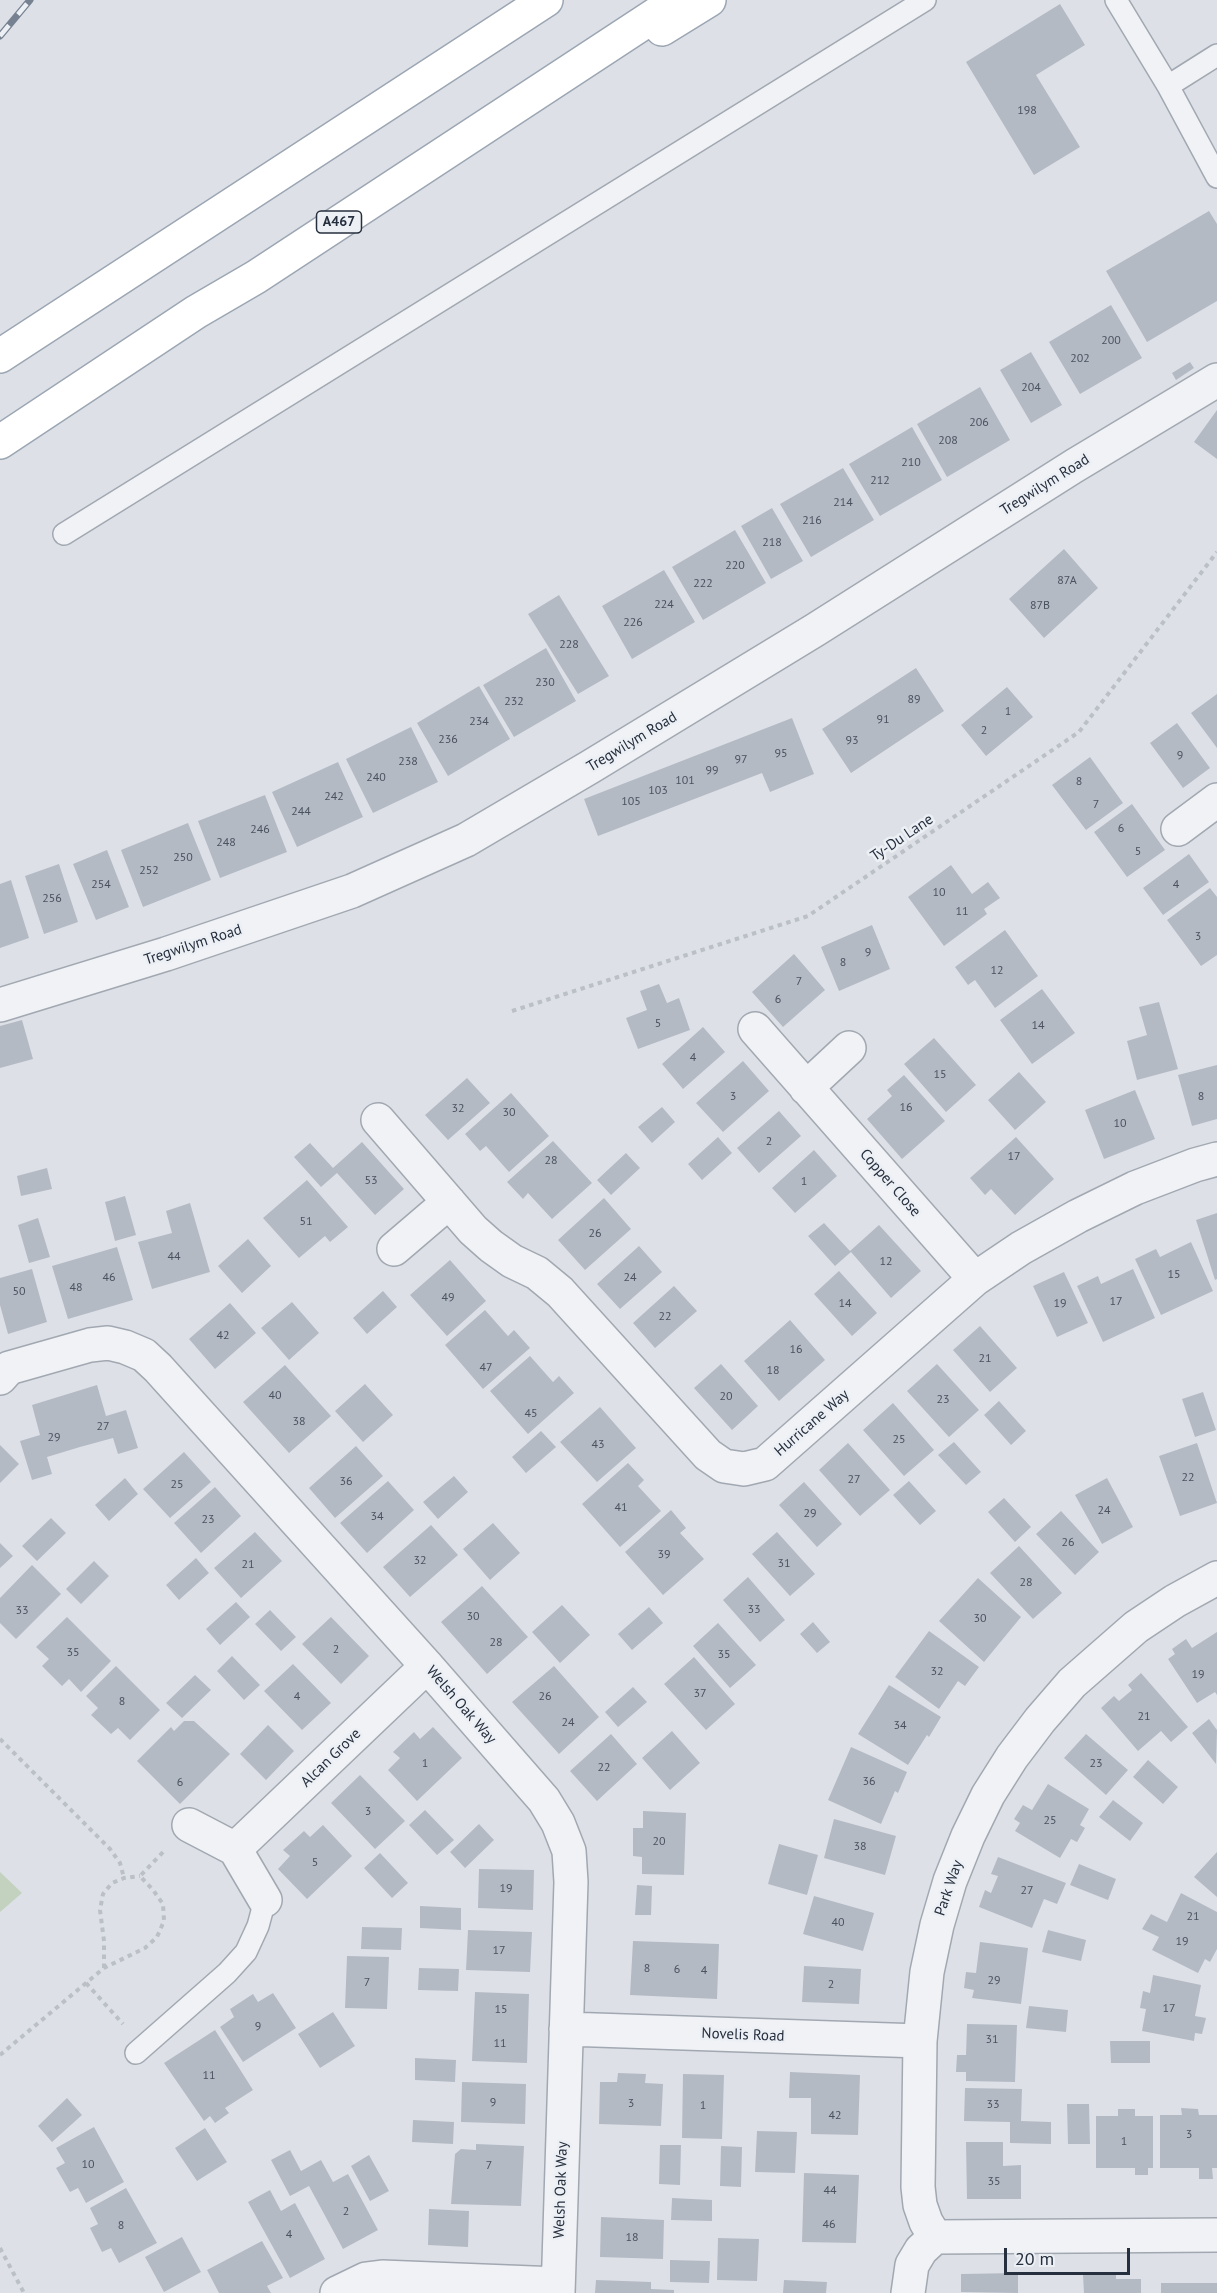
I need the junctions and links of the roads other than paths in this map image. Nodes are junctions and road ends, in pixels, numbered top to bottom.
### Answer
1 (546, 0) edge
2 (678, 0) edge
3 (709, 0) edge
4 (925, 0) edge
5 (1116, 0) edge
6 (1217, 55) edge
7 (1168, 86) junction
8 (1217, 177) edge
9 (256, 276) junction
10 (0, 356) edge
11 (1217, 380) edge
12 (0, 442) edge
13 (64, 534) dead end
14 (1217, 800) edge
15 (1178, 829) dead end
16 (0, 1005) edge
17 (755, 1029) dead end
18 (849, 1048) dead end
19 (806, 1088) junction
20 (378, 1120) dead end
21 (1217, 1159) edge
22 (449, 1202) junction
23 (394, 1249) dead end
24 (975, 1279) junction
25 (0, 1378) edge
26 (1217, 1578) edge
27 (427, 1666) junction
28 (189, 1826) road end
29 (236, 1849) junction
30 (265, 1900) joint
31 (566, 2029) junction
32 (920, 2041) junction
33 (140, 2050) road end
34 (1217, 2235) edge
35 (935, 2237) junction
36 (558, 2288) edge
37 (337, 2293) edge
38 (908, 2293) edge

1 - 10 main road
2 - 9 main road, A467
3 - 9 main road
4 - 13 lane
5 - 7 lane
6 - 7 lane
7 - 8 lane
9 - 12 main road, A467
11 - 16 street, Tregwilym Road
14 - 15 street
17 - 19 street, Copper Close
18 - 19 street
19 - 24 street, Copper Close
20 - 22 street, Hurricane Way
21 - 24 street, Hurricane Way
22 - 23 street
22 - 24 street, Hurricane Way
25 - 27 street, Welsh Oak Way
26 - 32 street, Park Way
27 - 29 street, Alcan Grove
27 - 31 street, Welsh Oak Way
28 - 29 street
29 - 30 street
30 - 33 lane
31 - 32 street, Novelis Road
31 - 36 street, Welsh Oak Way
32 - 35 street, Park Way
34 - 35 street
35 - 38 street
36 - 37 street

